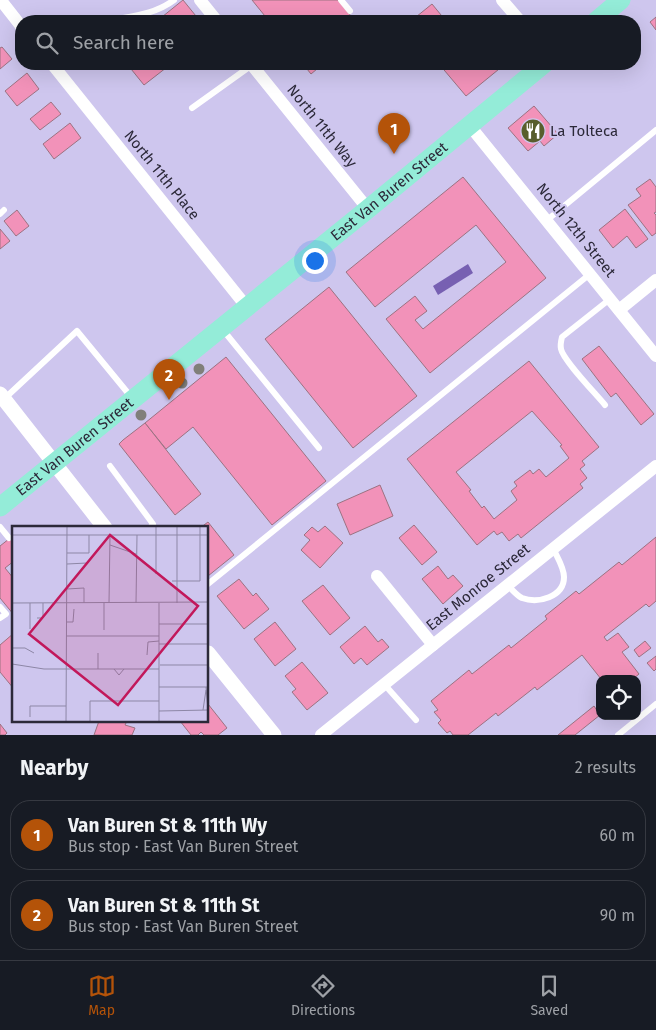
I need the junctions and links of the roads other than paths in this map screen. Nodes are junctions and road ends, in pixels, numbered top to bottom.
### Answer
1 (174, 0) edge
2 (200, 0) edge
3 (342, 0) edge
4 (502, 0) edge
5 (621, 0) edge
6 (3, 3) edge
7 (350, 11) dead end
8 (143, 15) edge
9 (212, 15) edge
10 (515, 15) edge
11 (603, 15) edge
12 (15, 18) edge
13 (57, 70) edge
14 (243, 70) edge
15 (256, 70) edge
16 (537, 70) edge
17 (192, 108) dead end
18 (470, 126) junction
19 (656, 130) edge
20 (368, 209) junction
21 (546, 220) junction
22 (590, 274) junction
23 (656, 280) edge
24 (610, 299) junction
25 (246, 306) junction
26 (619, 310) junction
27 (221, 328) junction
28 (656, 356) edge
29 (2, 397) edge
30 (133, 399) junction
31 (605, 405) dead end
32 (319, 448) dead end
33 (54, 463) junction
34 (110, 466) dead end
35 (656, 466) edge
36 (0, 507) edge
37 (104, 526) edge
38 (152, 526) edge
39 (0, 527) edge
40 (10, 538) dead end
41 (553, 548) junction
42 (377, 576) dead end
43 (209, 583) edge
44 (507, 585) junction
45 (0, 607) edge
46 (0, 618) edge
47 (433, 645) junction
48 (209, 654) edge
49 (384, 684) junction
50 (656, 704) edge
51 (416, 720) dead end
52 (274, 735) edge
53 (322, 735) edge
54 (618, 735) edge

1 - 8 lane
2 - 9 street
3 - 7 lane
4 - 10 street
5 - 11 main road
6 - 12 street
13 - 25 street, North 11th Place
14 - 17 lane
15 - 20 street, North 11th Way
16 - 18 main road, East Van Buren Street
18 - 20 main road, East Van Buren Street
18 - 21 street, North 12th Street
19 - 21 lane
20 - 25 main road, East Van Buren Street
21 - 22 street, North 12th Street
22 - 24 street, North 12th Street
22 - 43 lane
23 - 26 street
24 - 26 street, North 12th Street
24 - 31 lane
25 - 27 main road, East Van Buren Street
26 - 28 street, North 12th Street
27 - 30 main road, East Van Buren Street
27 - 32 lane
29 - 30 lane
29 - 33 street
30 - 33 main road, East Van Buren Street
33 - 36 main road, East Van Buren Street
33 - 37 street
34 - 38 lane
35 - 41 street, East Monroe Street
39 - 40 lane
41 - 44 street, East Monroe Street
41 - 44 lane
42 - 47 street
44 - 47 street, East Monroe Street
45 - 46 lane
47 - 49 street, East Monroe Street
48 - 52 street
49 - 51 lane
49 - 53 street, East Monroe Street
50 - 54 lane

